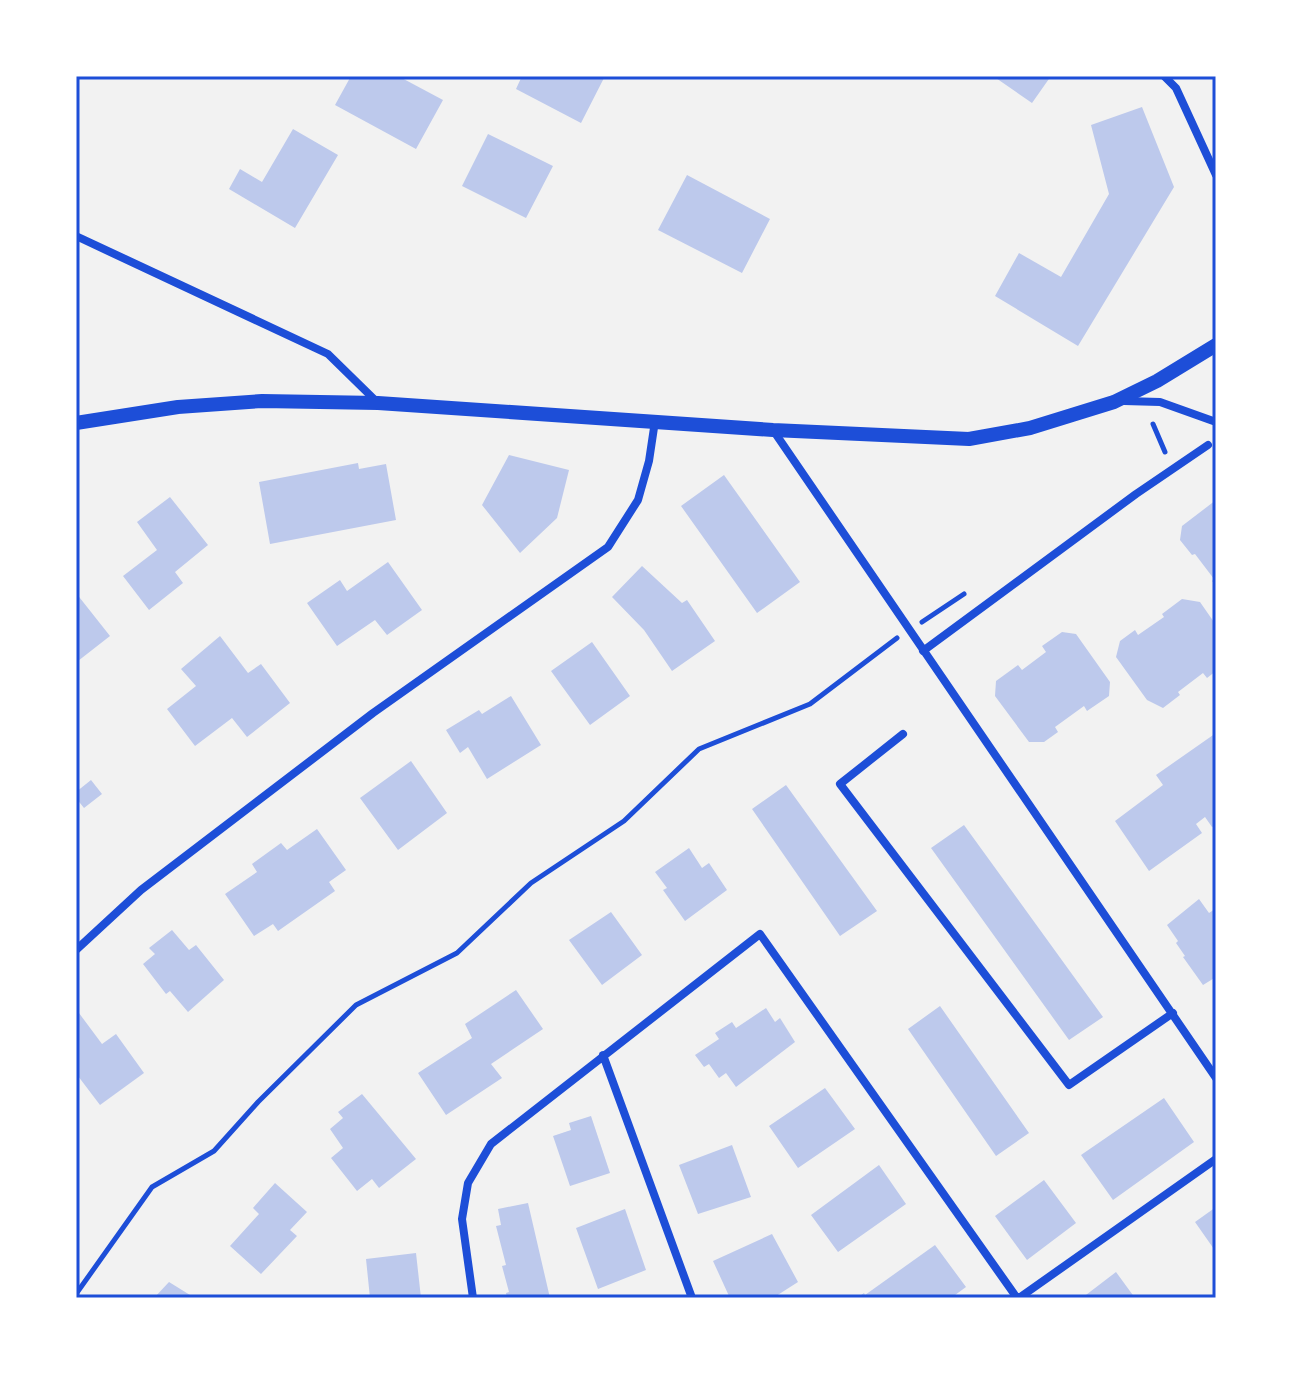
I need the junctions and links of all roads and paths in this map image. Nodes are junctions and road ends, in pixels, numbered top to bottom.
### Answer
1 (1164, 76) edge
2 (1216, 175) edge
3 (76, 236) edge
4 (1216, 345) edge
5 (1114, 402) junction
6 (378, 403) junction
7 (655, 420) junction
8 (1216, 422) edge
9 (76, 423) edge
10 (1153, 424) dead end
11 (773, 430) junction
12 (1208, 445) dead end
13 (1167, 457) dead end
14 (974, 588) dead end
15 (909, 630) junction
16 (923, 651) junction
17 (903, 734) dead end
18 (76, 950) edge
19 (1173, 1013) junction
20 (603, 1055) junction
21 (1216, 1078) edge
22 (1216, 1159) edge
23 (76, 1294) edge
24 (473, 1298) edge
25 (692, 1298) edge
26 (1018, 1298) edge

1 - 2 street
3 - 6 street
4 - 5 street
5 - 8 street
5 - 11 street
6 - 7 street
6 - 9 street
7 - 11 street
7 - 18 street
10 - 13 path
11 - 15 street
12 - 16 street
14 - 15 path
15 - 16 street
15 - 23 path
16 - 19 street
17 - 19 street
19 - 21 street
20 - 24 street
20 - 25 street
20 - 26 street
22 - 26 street

